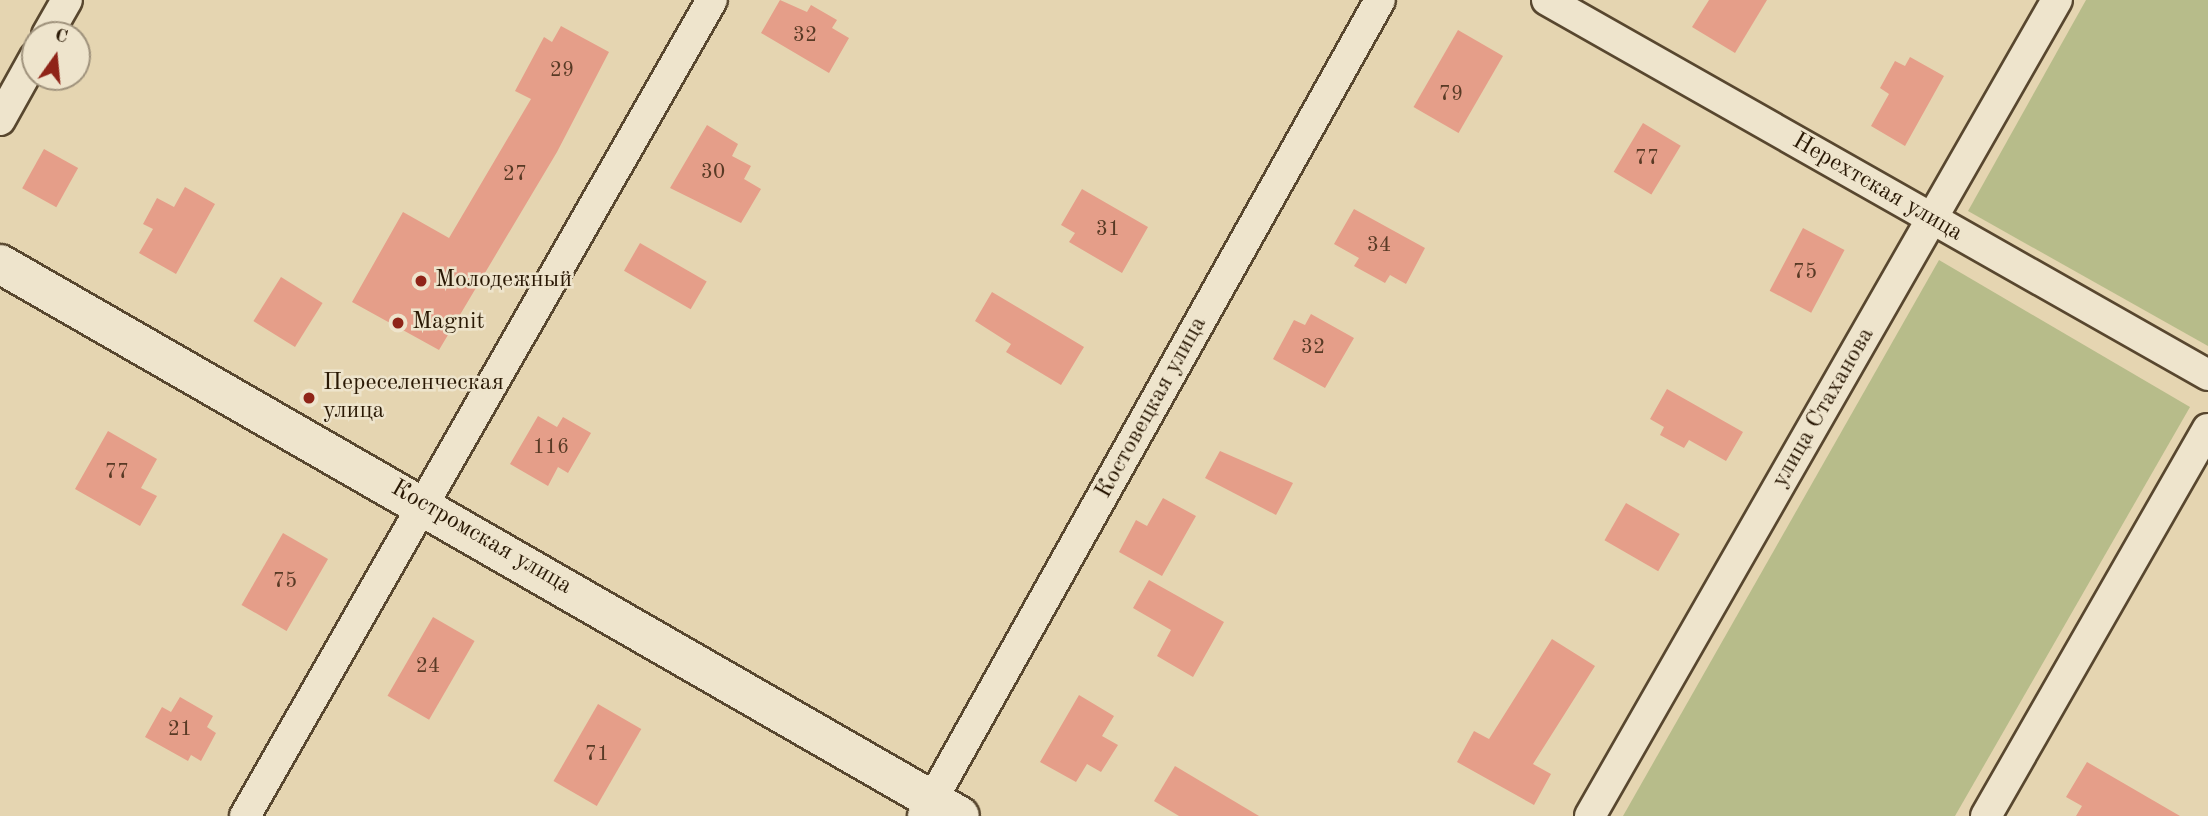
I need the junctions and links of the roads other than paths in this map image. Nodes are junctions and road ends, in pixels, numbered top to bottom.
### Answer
1 (67, 0) edge
2 (712, 0) edge
3 (1380, 0) edge
4 (1547, 0) edge
5 (2057, 0) edge
6 (55, 21) edge
7 (21, 82) edge
8 (0, 120) edge
9 (1932, 219) junction
10 (0, 264) edge
11 (2208, 375) edge
12 (2208, 429) edge
13 (424, 505) junction
14 (938, 811) edge
15 (245, 816) edge
16 (1590, 816) edge
17 (1986, 816) edge

1 - 6 street
2 - 13 street
3 - 14 street, Костовецкая улица
4 - 9 street, Нерехтская улица
5 - 9 street, улица Стаханова
7 - 8 street
9 - 11 street, Нерехтская улица
9 - 16 street, улица Стаханова
10 - 13 street, Костромская улица
12 - 17 street
13 - 14 street, Костромская улица
13 - 15 street

